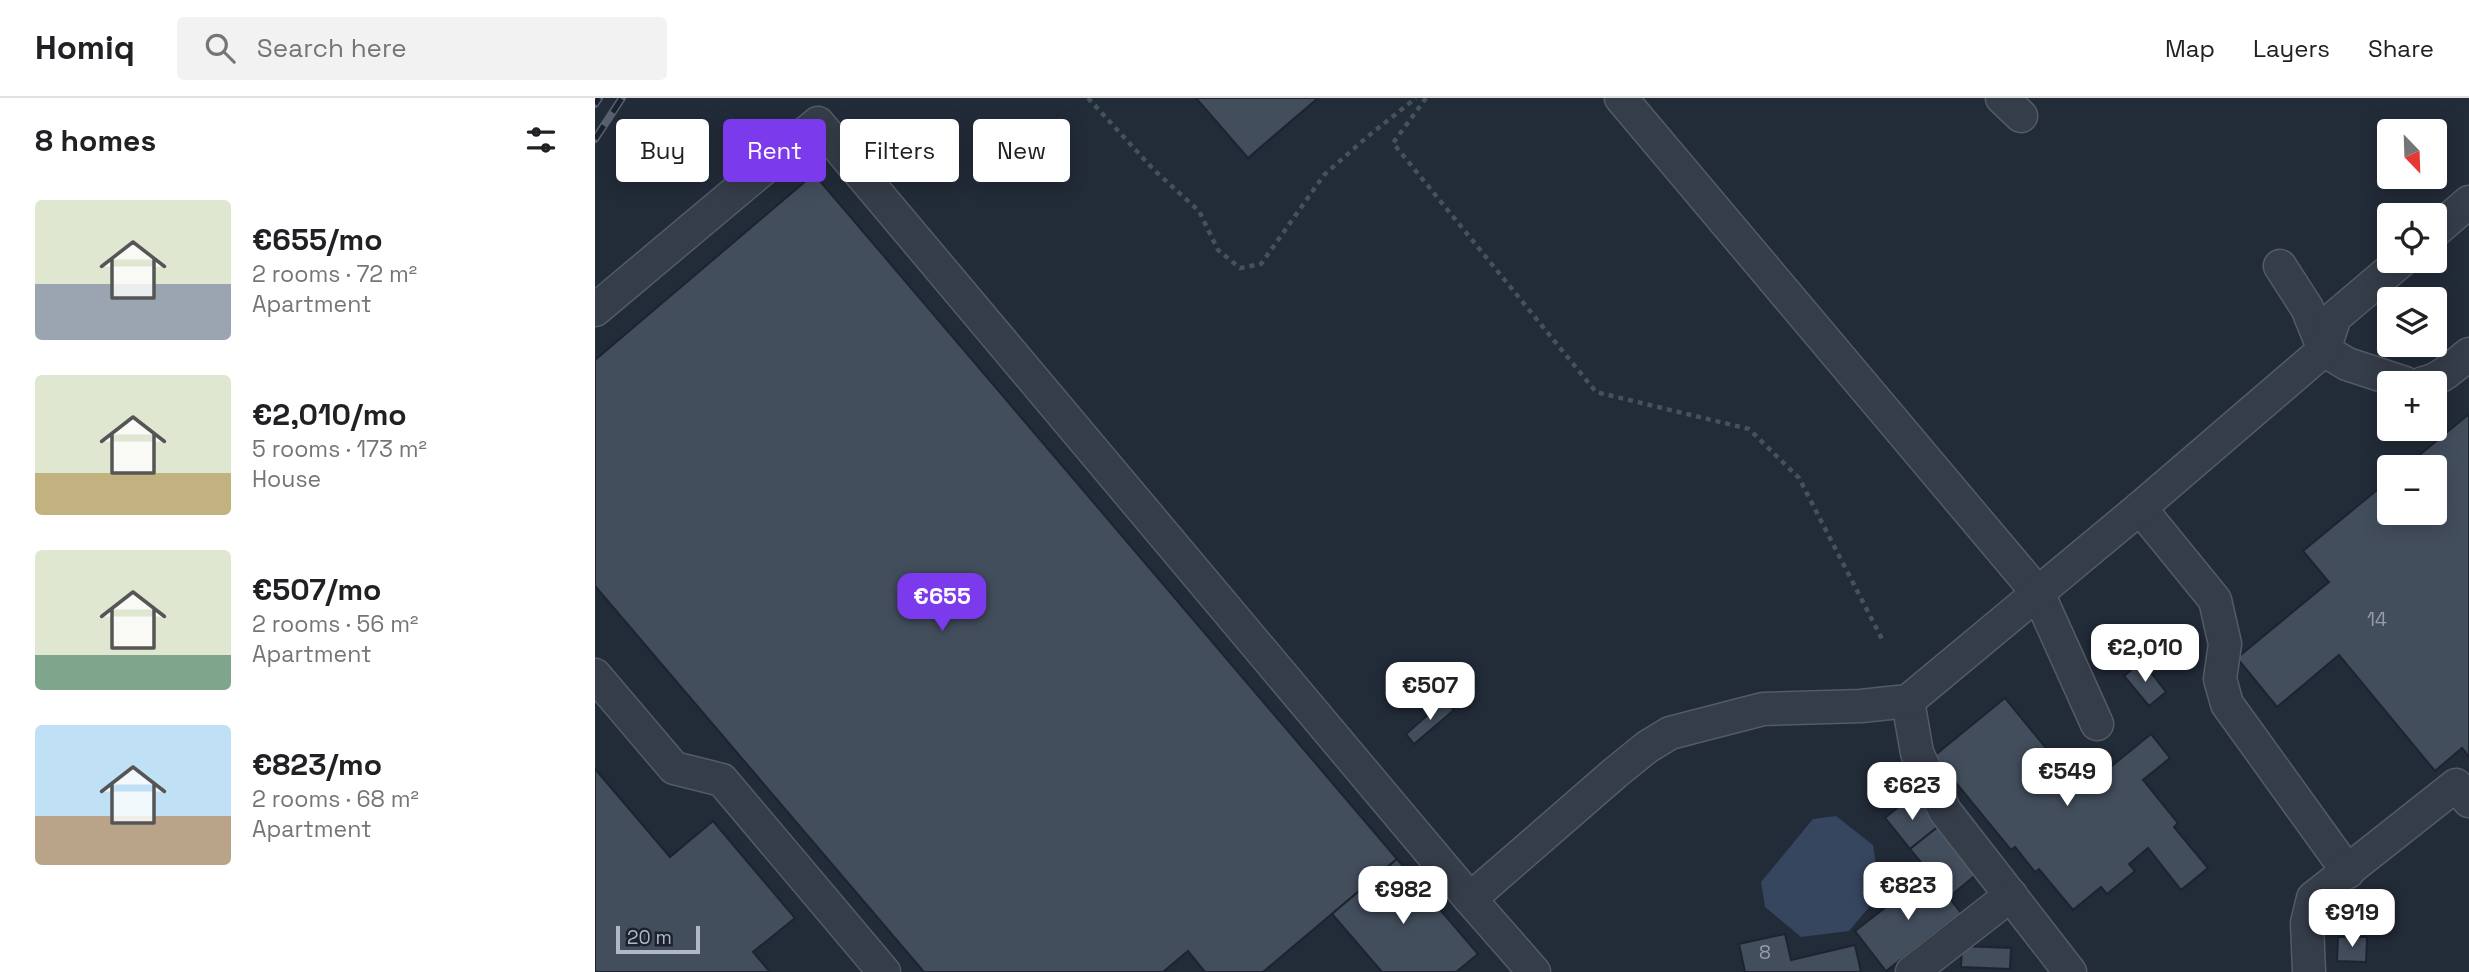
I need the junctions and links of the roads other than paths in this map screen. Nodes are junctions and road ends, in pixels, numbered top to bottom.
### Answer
1 (1621, 98) edge
2 (2469, 202) edge
3 (2447, 221) edge
4 (2280, 267) dead end
5 (2387, 273) edge
6 (595, 310) edge
7 (2324, 350) junction
8 (2469, 354) edge
9 (2447, 372) edge
10 (2377, 374) edge
11 (2140, 508) junction
12 (2038, 593) junction
13 (595, 675) edge
14 (1907, 701) junction
15 (2097, 724) dead end
16 (2469, 801) edge
17 (2348, 872) junction
18 (2011, 895) junction
19 (1470, 899) junction
20 (884, 972) edge
21 (1534, 972) edge
22 (1912, 972) edge
23 (2070, 972) edge
24 (2309, 972) edge

1 - 12 lane
2 - 3 lane
4 - 7 lane
5 - 7 lane
6 - 19 lane
7 - 10 lane
7 - 11 lane
8 - 9 lane
11 - 12 lane
11 - 17 lane
12 - 14 lane
12 - 15 lane
13 - 20 lane
14 - 18 lane
14 - 19 lane
16 - 17 lane
17 - 24 lane
18 - 22 lane
18 - 23 lane
19 - 21 lane

